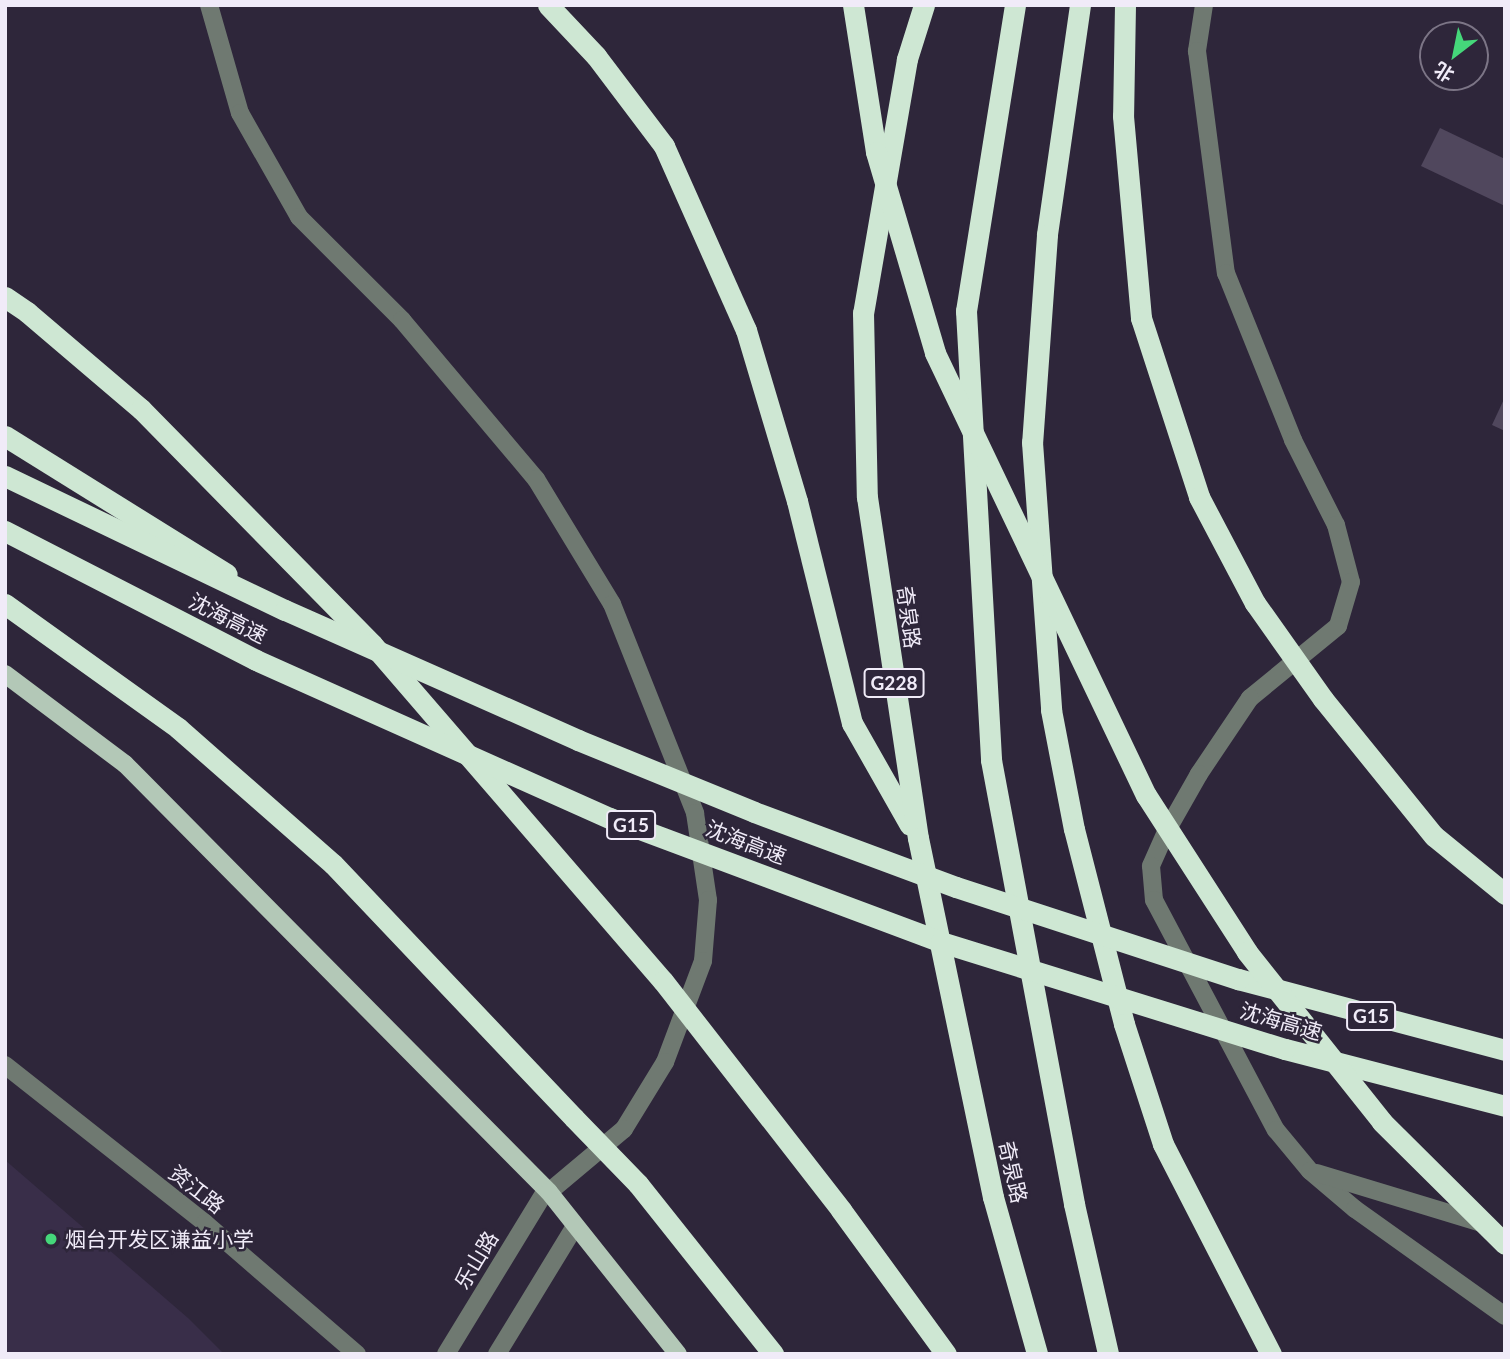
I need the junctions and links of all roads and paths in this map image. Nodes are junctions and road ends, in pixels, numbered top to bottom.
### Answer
1 (209, 5) edge
2 (548, 5) edge
3 (853, 5) edge
4 (925, 5) edge
5 (1015, 5) edge
6 (1080, 5) edge
7 (1125, 5) edge
8 (1204, 5) edge
9 (5, 298) edge
10 (5, 436) edge
11 (5, 476) edge
12 (5, 530) edge
13 (5, 604) edge
14 (285, 610) junction
15 (5, 674) edge
16 (918, 838) junction
17 (1505, 894) edge
18 (1505, 1050) edge
19 (5, 1065) edge
20 (1505, 1106) edge
21 (1310, 1171) junction
22 (547, 1191) junction
23 (575, 1226) junction
24 (1505, 1230) edge
25 (1505, 1244) edge
26 (1505, 1316) edge
27 (357, 1354) edge
28 (446, 1354) edge
29 (497, 1354) edge
30 (678, 1354) edge
31 (773, 1354) edge
32 (946, 1354) edge
33 (1037, 1354) edge
34 (1108, 1354) edge
35 (1271, 1354) edge

1 - 22 street, 乐山路
2 - 16 highway
3 - 25 highway, bridge
4 - 16 highway, 奇泉路 / G228
5 - 34 highway
6 - 35 highway
7 - 17 highway, bridge
8 - 21 street
9 - 32 highway, bridge
10 - 14 highway, bridge
11 - 14 highway, 沈海高速 / G15, bridge
12 - 20 highway, 沈海高速 / G15, bridge
13 - 31 highway, bridge
14 - 18 highway, 沈海高速 / G15, bridge
15 - 22 main road
16 - 33 highway, 奇泉路 / G228
19 - 27 street, 资江路
21 - 24 street
21 - 26 street
22 - 23 main road
22 - 28 street, 乐山路
23 - 29 street
23 - 30 main road

